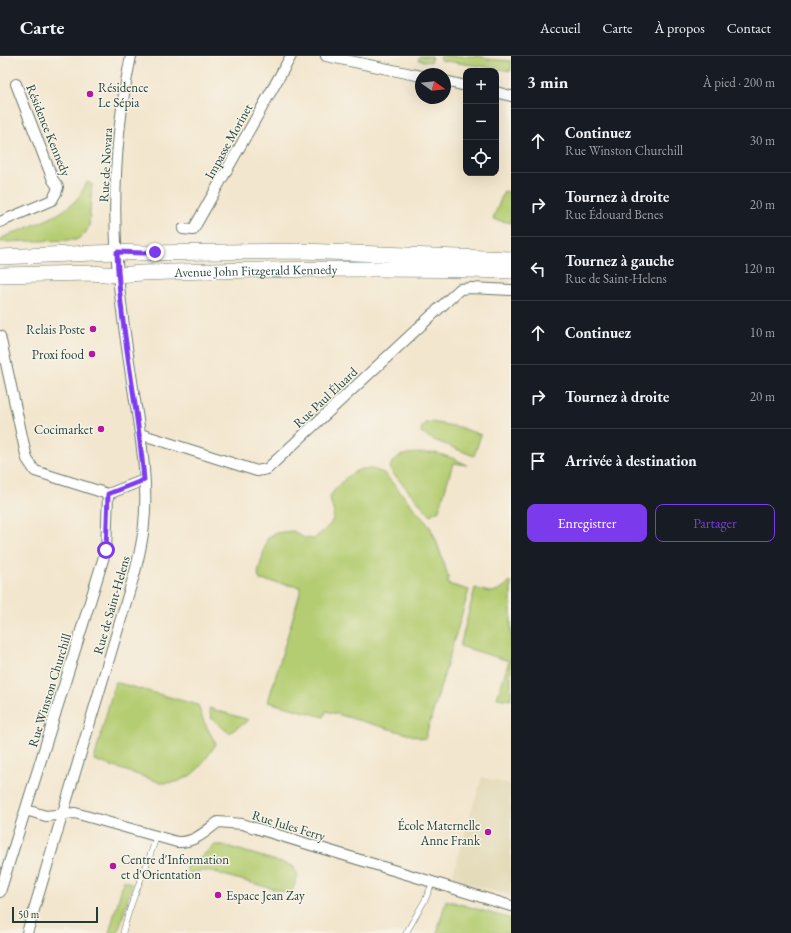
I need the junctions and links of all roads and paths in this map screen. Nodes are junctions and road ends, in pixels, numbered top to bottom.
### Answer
1 (131, 56) edge
2 (291, 56) edge
3 (326, 56) edge
4 (415, 75) edge
5 (451, 82) edge
6 (16, 84) dead end
7 (463, 85) edge
8 (499, 93) edge
9 (511, 96) edge
10 (0, 222) edge
11 (183, 229) dead end
12 (117, 252) junction
13 (0, 257) edge
14 (511, 259) edge
15 (511, 271) edge
16 (0, 275) edge
17 (118, 275) junction
18 (511, 290) edge
19 (0, 336) edge
20 (140, 434) junction
21 (144, 480) junction
22 (108, 494) junction
23 (26, 810) junction
24 (62, 814) junction
25 (156, 837) junction
26 (433, 882) junction
27 (0, 892) edge
28 (511, 906) edge
29 (411, 925) junction
30 (27, 933) edge
31 (122, 933) edge
32 (406, 933) edge
33 (413, 933) edge

1 - 12 street, Rue de Novara
2 - 11 street, Impasse Morinet
3 - 4 street
5 - 7 street
6 - 10 street, Résidence Kennedy
8 - 9 street
12 - 13 main road, Avenue John Fitzgerald Kennedy
12 - 14 main road, Avenue John Fitzgerald Kennedy
12 - 17 street, Rue de Novara
15 - 17 main road, Avenue John Fitzgerald Kennedy
16 - 17 main road, Avenue John Fitzgerald Kennedy
17 - 20 street, Rue de Saint-Helens
18 - 20 street, Rue Paul Éluard
19 - 22 street
20 - 21 street, Rue de Saint-Helens
21 - 22 street
21 - 24 street, Rue de Saint-Helens
22 - 23 street, Rue Winston Churchill
23 - 24 street, Rue Jules Ferry
23 - 27 street, Rue Winston Churchill
24 - 25 street, Rue Jules Ferry
24 - 30 street, Rue de Saint-Helens
25 - 26 street, Rue Jules Ferry
25 - 31 lane
26 - 28 street, Rue Jules Ferry
26 - 29 lane
29 - 32 lane
29 - 33 lane

